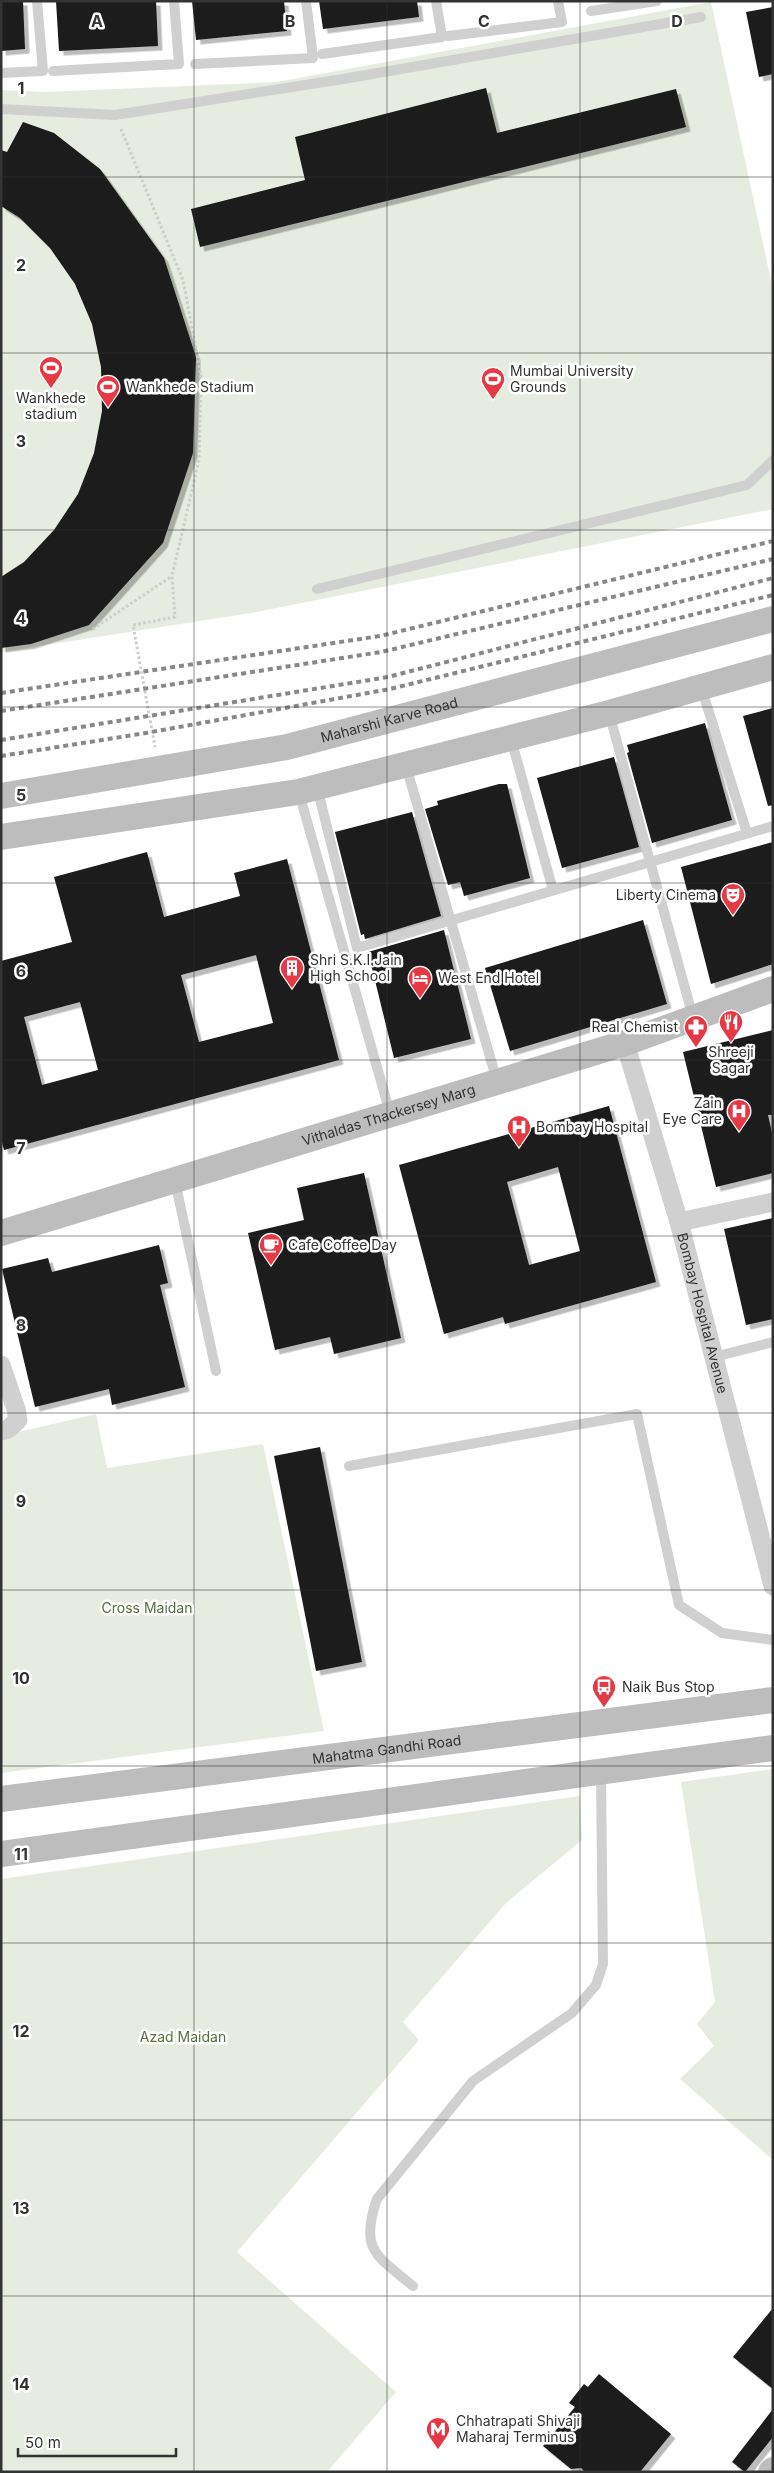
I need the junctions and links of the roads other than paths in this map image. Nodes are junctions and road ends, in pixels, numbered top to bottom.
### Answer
1 (37, 1) edge
2 (174, 1) edge
3 (306, 1) edge
4 (436, 1) edge
5 (558, 1) edge
6 (657, 1) edge
7 (591, 11) dead end
8 (701, 17) dead end
9 (448, 36) dead end
10 (322, 54) dead end
11 (195, 64) dead end
12 (53, 71) dead end
13 (1, 73) edge
14 (1, 109) edge
15 (773, 460) edge
16 (317, 589) dead end
17 (773, 619) edge
18 (773, 667) edge
19 (701, 687) junction
20 (609, 713) junction
21 (511, 738) junction
22 (406, 766) junction
23 (308, 789) junction
24 (1, 796) edge
25 (773, 826) edge
26 (748, 833) junction
27 (1, 837) edge
28 (650, 862) junction
29 (554, 890) junction
30 (450, 920) junction
31 (773, 989) edge
32 (694, 1018) junction
33 (625, 1043) junction
34 (497, 1081) junction
35 (390, 1114) junction
36 (174, 1180) junction
37 (773, 1202) edge
38 (679, 1222) junction
39 (1, 1233) edge
40 (773, 1342) edge
41 (714, 1357) junction
42 (1, 1365) edge
43 (216, 1371) dead end
44 (1, 1431) edge
45 (349, 1466) dead end
46 (773, 1586) edge
47 (773, 1640) edge
48 (773, 1700) edge
49 (773, 1748) edge
50 (601, 1771) junction
51 (1, 1799) edge
52 (1, 1854) edge
53 (413, 2286) dead end

1 - 13 lane
2 - 12 lane
3 - 11 lane
4 - 10 lane
5 - 9 lane
6 - 7 lane
8 - 14 lane
15 - 16 lane
17 - 24 main road, Maharshi Karve Road
18 - 19 main road
19 - 20 main road
19 - 26 lane
20 - 21 main road
20 - 28 lane
21 - 22 main road
21 - 29 lane
22 - 23 main road
22 - 30 lane
23 - 27 main road
23 - 30 lane
23 - 35 lane
25 - 26 lane
26 - 28 lane
28 - 29 lane
28 - 32 lane
29 - 30 lane
30 - 34 lane
31 - 32 main road, Vithaldas Thackersey Marg
32 - 33 main road, Vithaldas Thackersey Marg
33 - 34 main road, Vithaldas Thackersey Marg
33 - 38 street, Bombay Hospital Avenue
34 - 35 main road, Vithaldas Thackersey Marg
35 - 36 main road, Vithaldas Thackersey Marg
36 - 39 main road, Vithaldas Thackersey Marg
36 - 43 lane
37 - 38 street
38 - 41 street, Bombay Hospital Avenue
40 - 41 lane
41 - 46 street, Bombay Hospital Avenue
42 - 44 street
45 - 47 lane
48 - 51 main road, Mahatma Gandhi Road
49 - 50 main road
50 - 52 main road
50 - 53 lane

